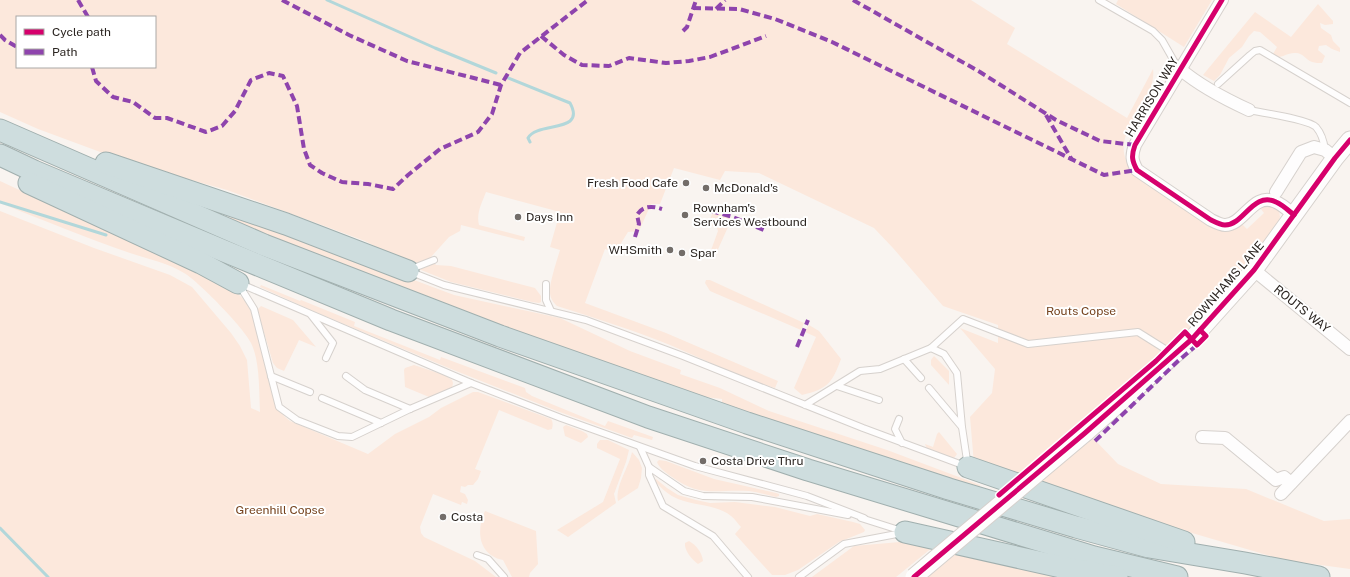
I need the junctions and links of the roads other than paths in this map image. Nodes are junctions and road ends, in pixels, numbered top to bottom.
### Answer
1 (1099, 0) edge
2 (1222, 0) edge
3 (1180, 69) junction
4 (1218, 84) dead end
5 (1350, 103) edge
6 (1249, 110) joint
7 (0, 130) edge
8 (1350, 140) edge
9 (26, 143) junction
10 (1330, 154) junction
11 (0, 155) edge
12 (0, 169) edge
13 (1282, 189) dead end
14 (1294, 215) junction
15 (434, 260) dead end
16 (1254, 270) junction
17 (408, 271) junction
18 (238, 283) junction
19 (546, 284) dead end
20 (551, 310) junction
21 (310, 314) junction
22 (931, 348) junction
23 (1350, 349) edge
24 (1174, 355) junction
25 (326, 358) dead end
26 (904, 359) junction
27 (271, 376) junction
28 (346, 376) dead end
29 (920, 378) dead end
30 (471, 382) junction
31 (837, 386) junction
32 (929, 388) dead end
33 (310, 392) dead end
34 (322, 398) dead end
35 (879, 400) dead end
36 (805, 405) junction
37 (410, 409) junction
38 (899, 419) dead end
39 (381, 423) junction
40 (1349, 423) edge
41 (962, 427) junction
42 (1202, 437) dead end
43 (902, 443) junction
44 (640, 447) junction
45 (649, 466) junction
46 (968, 467) junction
47 (1287, 480) junction
48 (1281, 494) dead end
49 (864, 518) junction
50 (905, 532) junction
51 (476, 555) dead end
52 (1245, 563) junction
53 (504, 577) edge
54 (748, 577) edge
55 (799, 577) edge
56 (914, 577) edge
57 (1117, 577) edge
58 (1177, 577) edge
59 (1319, 577) edge

1 - 3 lane
2 - 3 street, HARRISON WAY
3 - 6 street, HARRISON WAY
3 - 14 street, HARRISON WAY
4 - 5 lane
6 - 10 lane
7 - 9 highway
8 - 10 street, ROWNHAMS LANE
9 - 17 highway
9 - 52 highway
10 - 13 street
10 - 14 street, ROWNHAMS LANE
11 - 58 highway
12 - 18 highway
14 - 16 street, ROWNHAMS LANE
15 - 17 lane
16 - 23 street, ROUTS WAY
16 - 24 street, ROWNHAMS LANE
17 - 20 lane
18 - 21 lane
18 - 27 lane
19 - 20 lane
20 - 36 lane
21 - 25 lane
21 - 30 lane
22 - 24 lane
22 - 26 lane
22 - 41 lane
24 - 56 street, ROWNHAMS LANE, bridge
26 - 29 lane
26 - 31 lane
27 - 33 lane
27 - 39 lane
28 - 37 lane
30 - 37 lane
30 - 44 lane
31 - 35 lane
31 - 36 lane
32 - 41 lane
34 - 39 lane
36 - 43 lane
37 - 39 lane
38 - 43 lane
40 - 47 street
41 - 46 lane
42 - 47 street
43 - 46 lane
44 - 45 lane
44 - 49 lane
45 - 49 lane
45 - 54 lane
46 - 52 highway
47 - 48 street
49 - 50 lane
50 - 55 lane
50 - 57 highway
51 - 53 lane
52 - 59 highway

